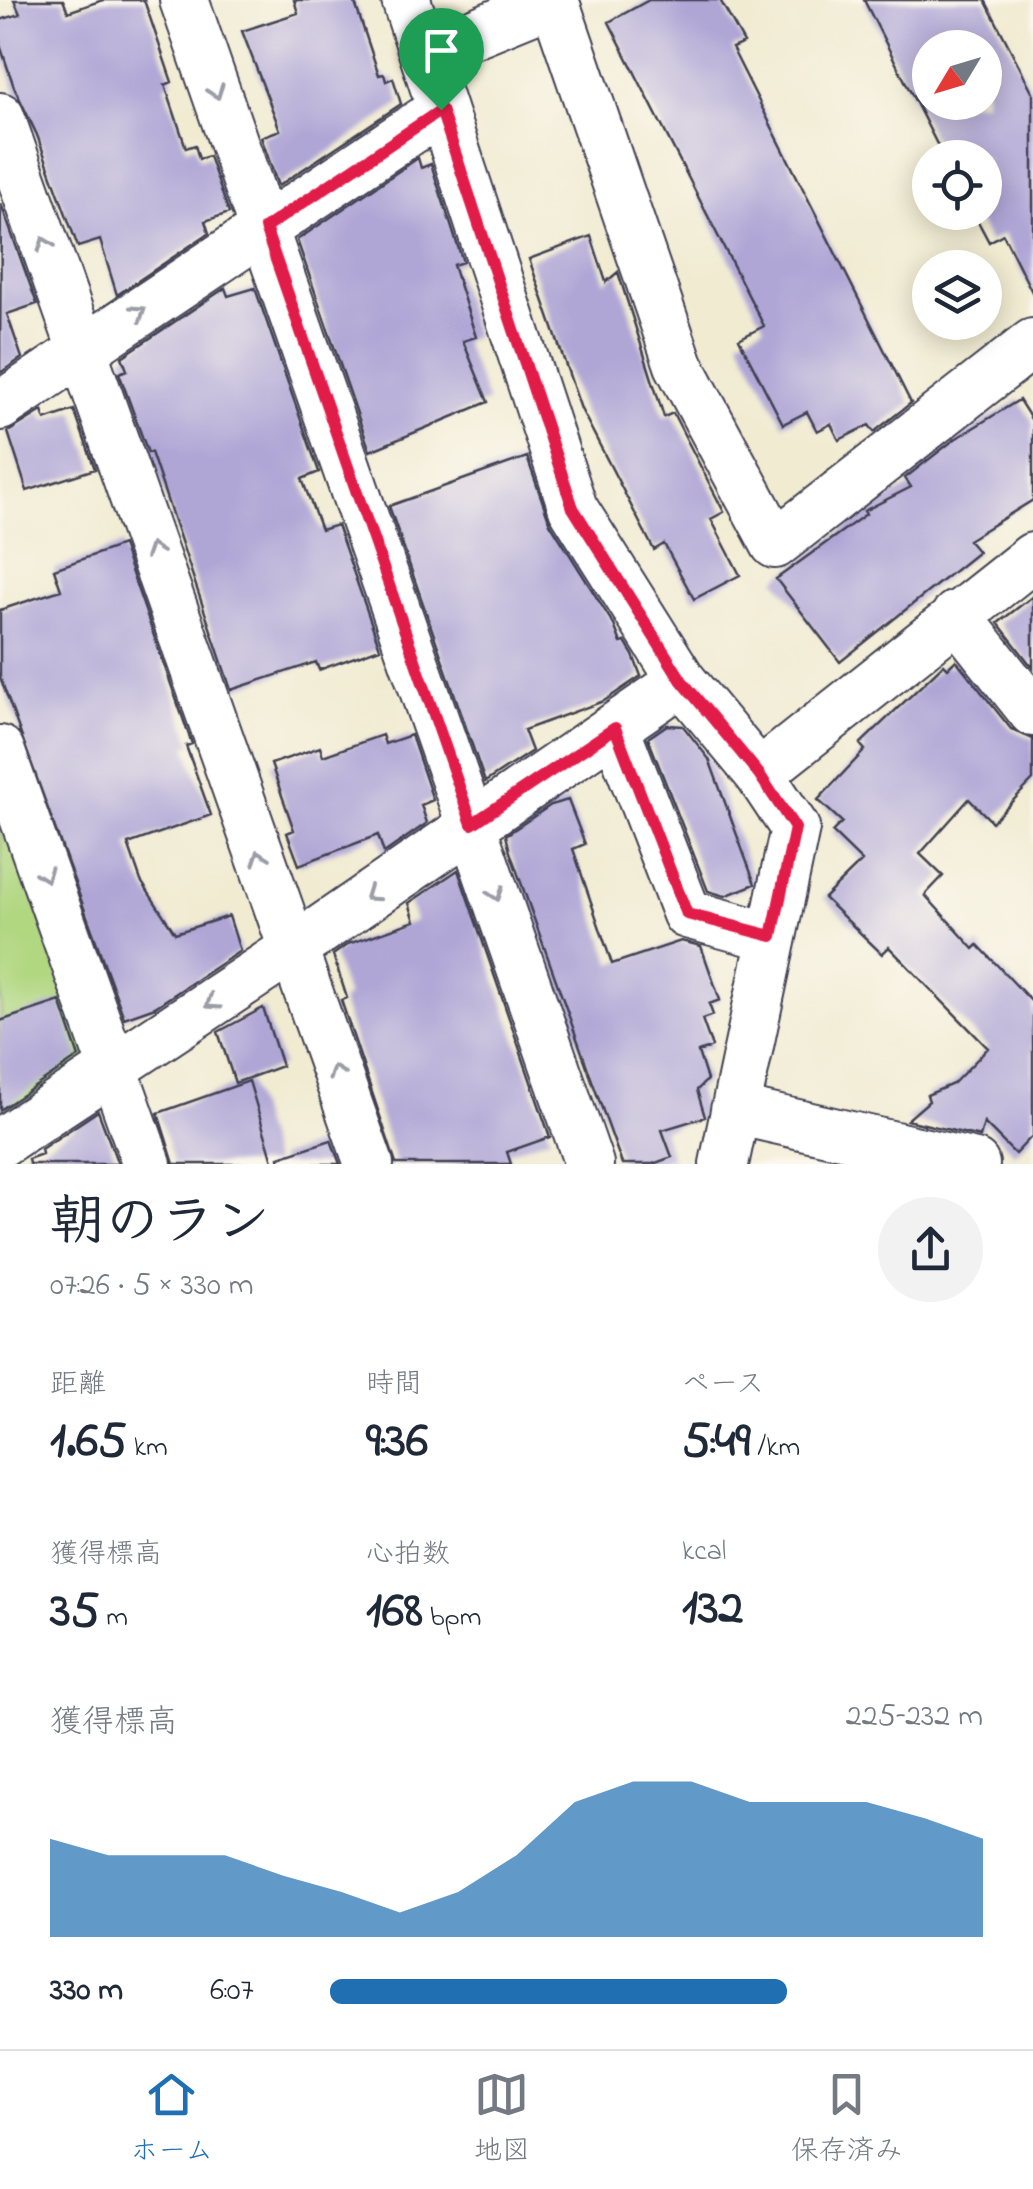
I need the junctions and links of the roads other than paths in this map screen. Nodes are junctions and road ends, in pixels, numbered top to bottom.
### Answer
1 (184, 0) edge
2 (406, 0) edge
3 (554, 0) edge
4 (425, 54) junction
5 (441, 110) junction
6 (0, 116) edge
7 (265, 228) junction
8 (1033, 343) edge
9 (83, 350) junction
10 (0, 406) edge
11 (1033, 557) edge
12 (956, 615) junction
13 (682, 681) junction
14 (1033, 712) edge
15 (615, 728) junction
16 (0, 750) edge
17 (759, 774) junction
18 (472, 824) junction
19 (772, 936) junction
20 (292, 949) junction
21 (114, 1069) junction
22 (735, 1110) junction
23 (0, 1143) edge
24 (147, 1164) edge
25 (369, 1164) edge
26 (590, 1164) edge
27 (724, 1164) edge
28 (975, 1164) edge

1 -> 7 street
2 - 4 street
3 - 4 street
3 - 8 street
4 - 5 street
5 - 7 street
5 - 13 street
9 -> 6 street
9 -> 7 street
7 - 18 street
9 - 10 street
20 -> 9 street
11 - 12 street
12 - 14 street
12 - 17 street
13 - 15 street
13 - 17 street
15 - 18 street
15 - 19 street
16 -> 21 street
17 - 19 street
18 -> 20 street
18 -> 26 street
19 - 22 street
20 -> 21 street
25 -> 20 street
21 - 23 street
21 - 24 street
22 - 27 street
22 - 28 street

